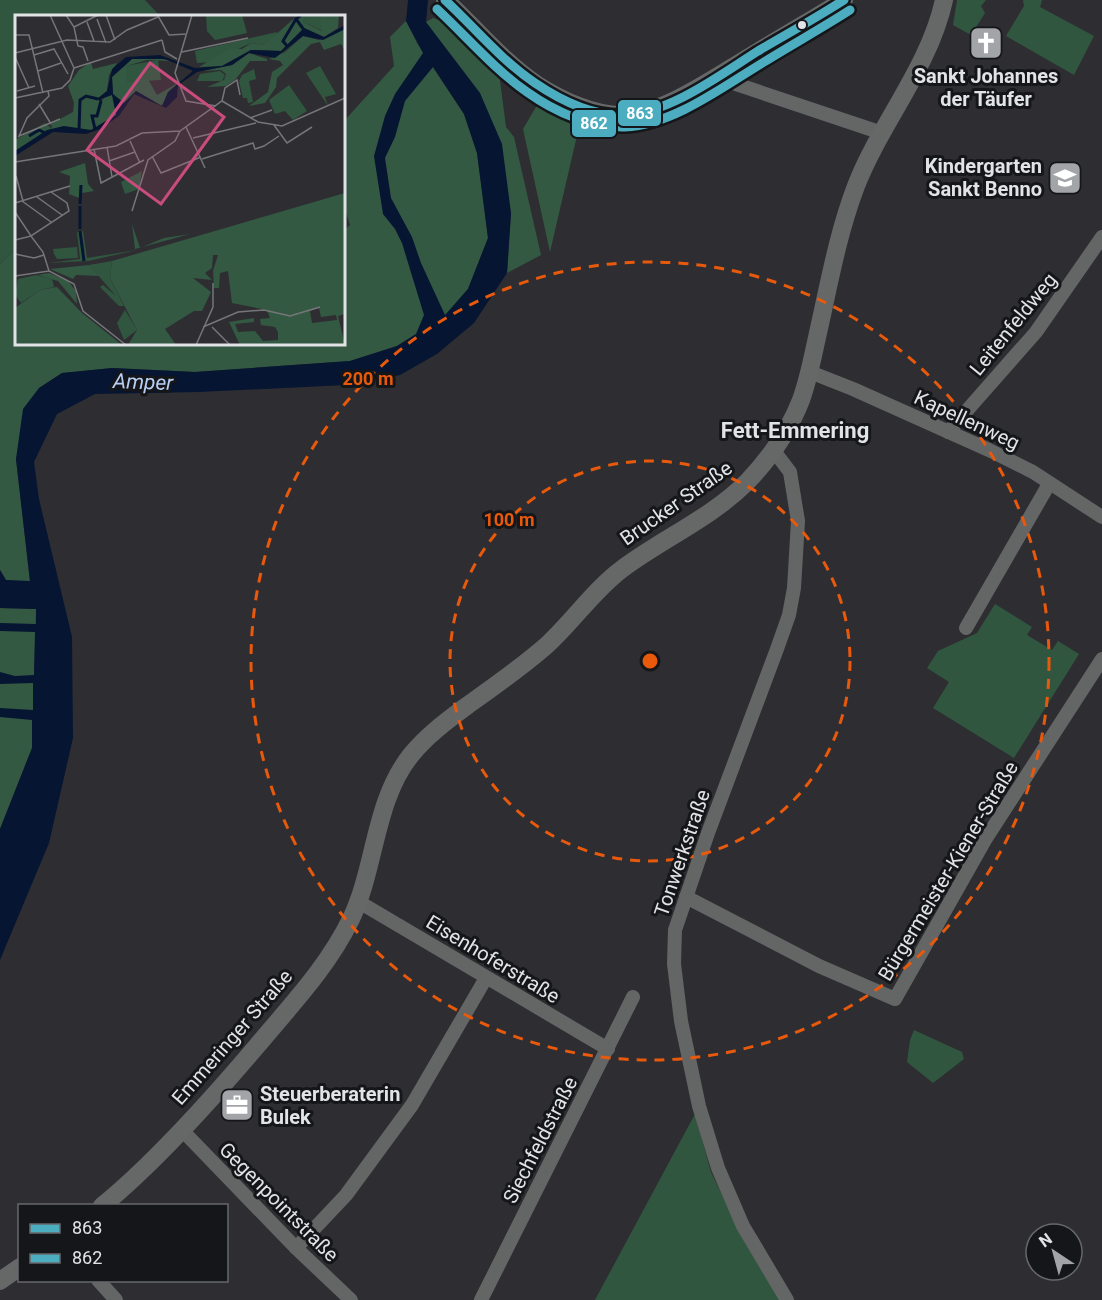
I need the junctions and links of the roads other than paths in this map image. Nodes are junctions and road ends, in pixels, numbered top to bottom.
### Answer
1 (446, 0) edge
2 (844, 0) edge
3 (944, 0) edge
4 (715, 77) junction
5 (882, 133) junction
6 (1102, 237) edge
7 (810, 372) junction
8 (948, 432) junction
9 (774, 451) junction
10 (1049, 484) junction
11 (1102, 517) edge
12 (966, 628) dead end
13 (1102, 659) edge
14 (366, 878) joint
15 (686, 897) junction
16 (359, 902) junction
17 (486, 978) junction
18 (633, 997) dead end
19 (608, 1049) junction
20 (181, 1129) junction
21 (104, 1204) edge
22 (296, 1248) junction
23 (18, 1268) edge
24 (0, 1281) edge
25 (99, 1282) edge
26 (116, 1300) edge
27 (351, 1300) edge
28 (481, 1300) edge
29 (787, 1300) edge

1 - 4 street
2 - 4 street
3 - 5 street, Brucker Straße
4 - 5 street
5 - 7 street, Brucker Straße
6 - 8 street, Leitenfeldweg
7 - 8 street, Kapellenweg
7 - 9 street, Brucker Straße
8 - 10 street, Kapellenweg
9 - 14 street, Brucker Straße
9 - 15 street, Tonwerkstraße
10 - 11 street, Kapellenweg
10 - 12 street
13 - 15 street, Bürgermeister-Kiener-Straße
14 - 16 street, Emmeringer Straße
15 - 29 street, Tonwerkstraße
16 - 17 street, Eisenhoferstraße
16 - 20 street, Emmeringer Straße
17 - 19 street, Eisenhoferstraße
17 - 22 street
18 - 19 street, Siechfeldstraße
19 - 28 street, Siechfeldstraße
20 - 21 street, Emmeringer Straße
20 - 22 street, Gegenpointstraße
22 - 27 street, Gegenpointstraße
23 - 24 street
25 - 26 street

